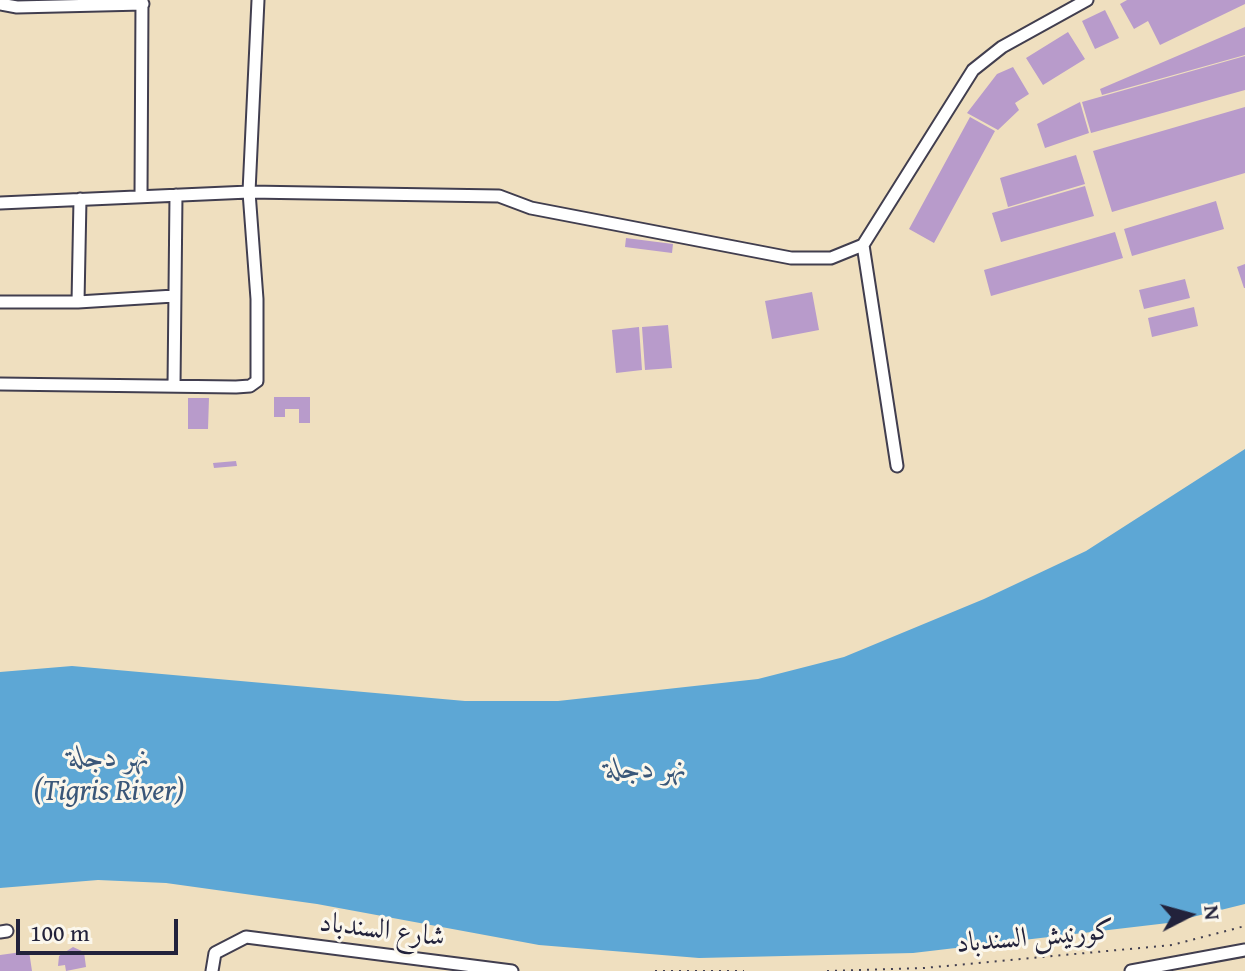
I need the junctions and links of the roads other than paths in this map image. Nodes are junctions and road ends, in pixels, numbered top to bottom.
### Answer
1 (258, 0) edge
2 (1087, 0) edge
3 (142, 2) edge
4 (0, 4) edge
5 (249, 192) junction
6 (176, 195) junction
7 (141, 196) junction
8 (80, 199) junction
9 (0, 203) edge
10 (863, 245) junction
11 (174, 296) junction
12 (0, 302) edge
13 (78, 302) junction
14 (0, 384) edge
15 (174, 386) junction
16 (897, 466) dead end
17 (1245, 950) edge
18 (1167, 969) edge
19 (212, 971) edge
20 (512, 971) edge
21 (1131, 971) edge

1 - 5 street
2 - 10 street
3 - 4 street
3 - 7 street
5 - 6 street
5 - 10 street
5 - 15 street
6 - 7 street
6 - 11 street
7 - 8 street
8 - 9 street
8 - 13 street
10 - 16 street
11 - 13 street
11 - 15 street
12 - 13 street
14 - 15 street
17 - 18 street
18 - 21 street
19 - 20 street, شارع السندباد

